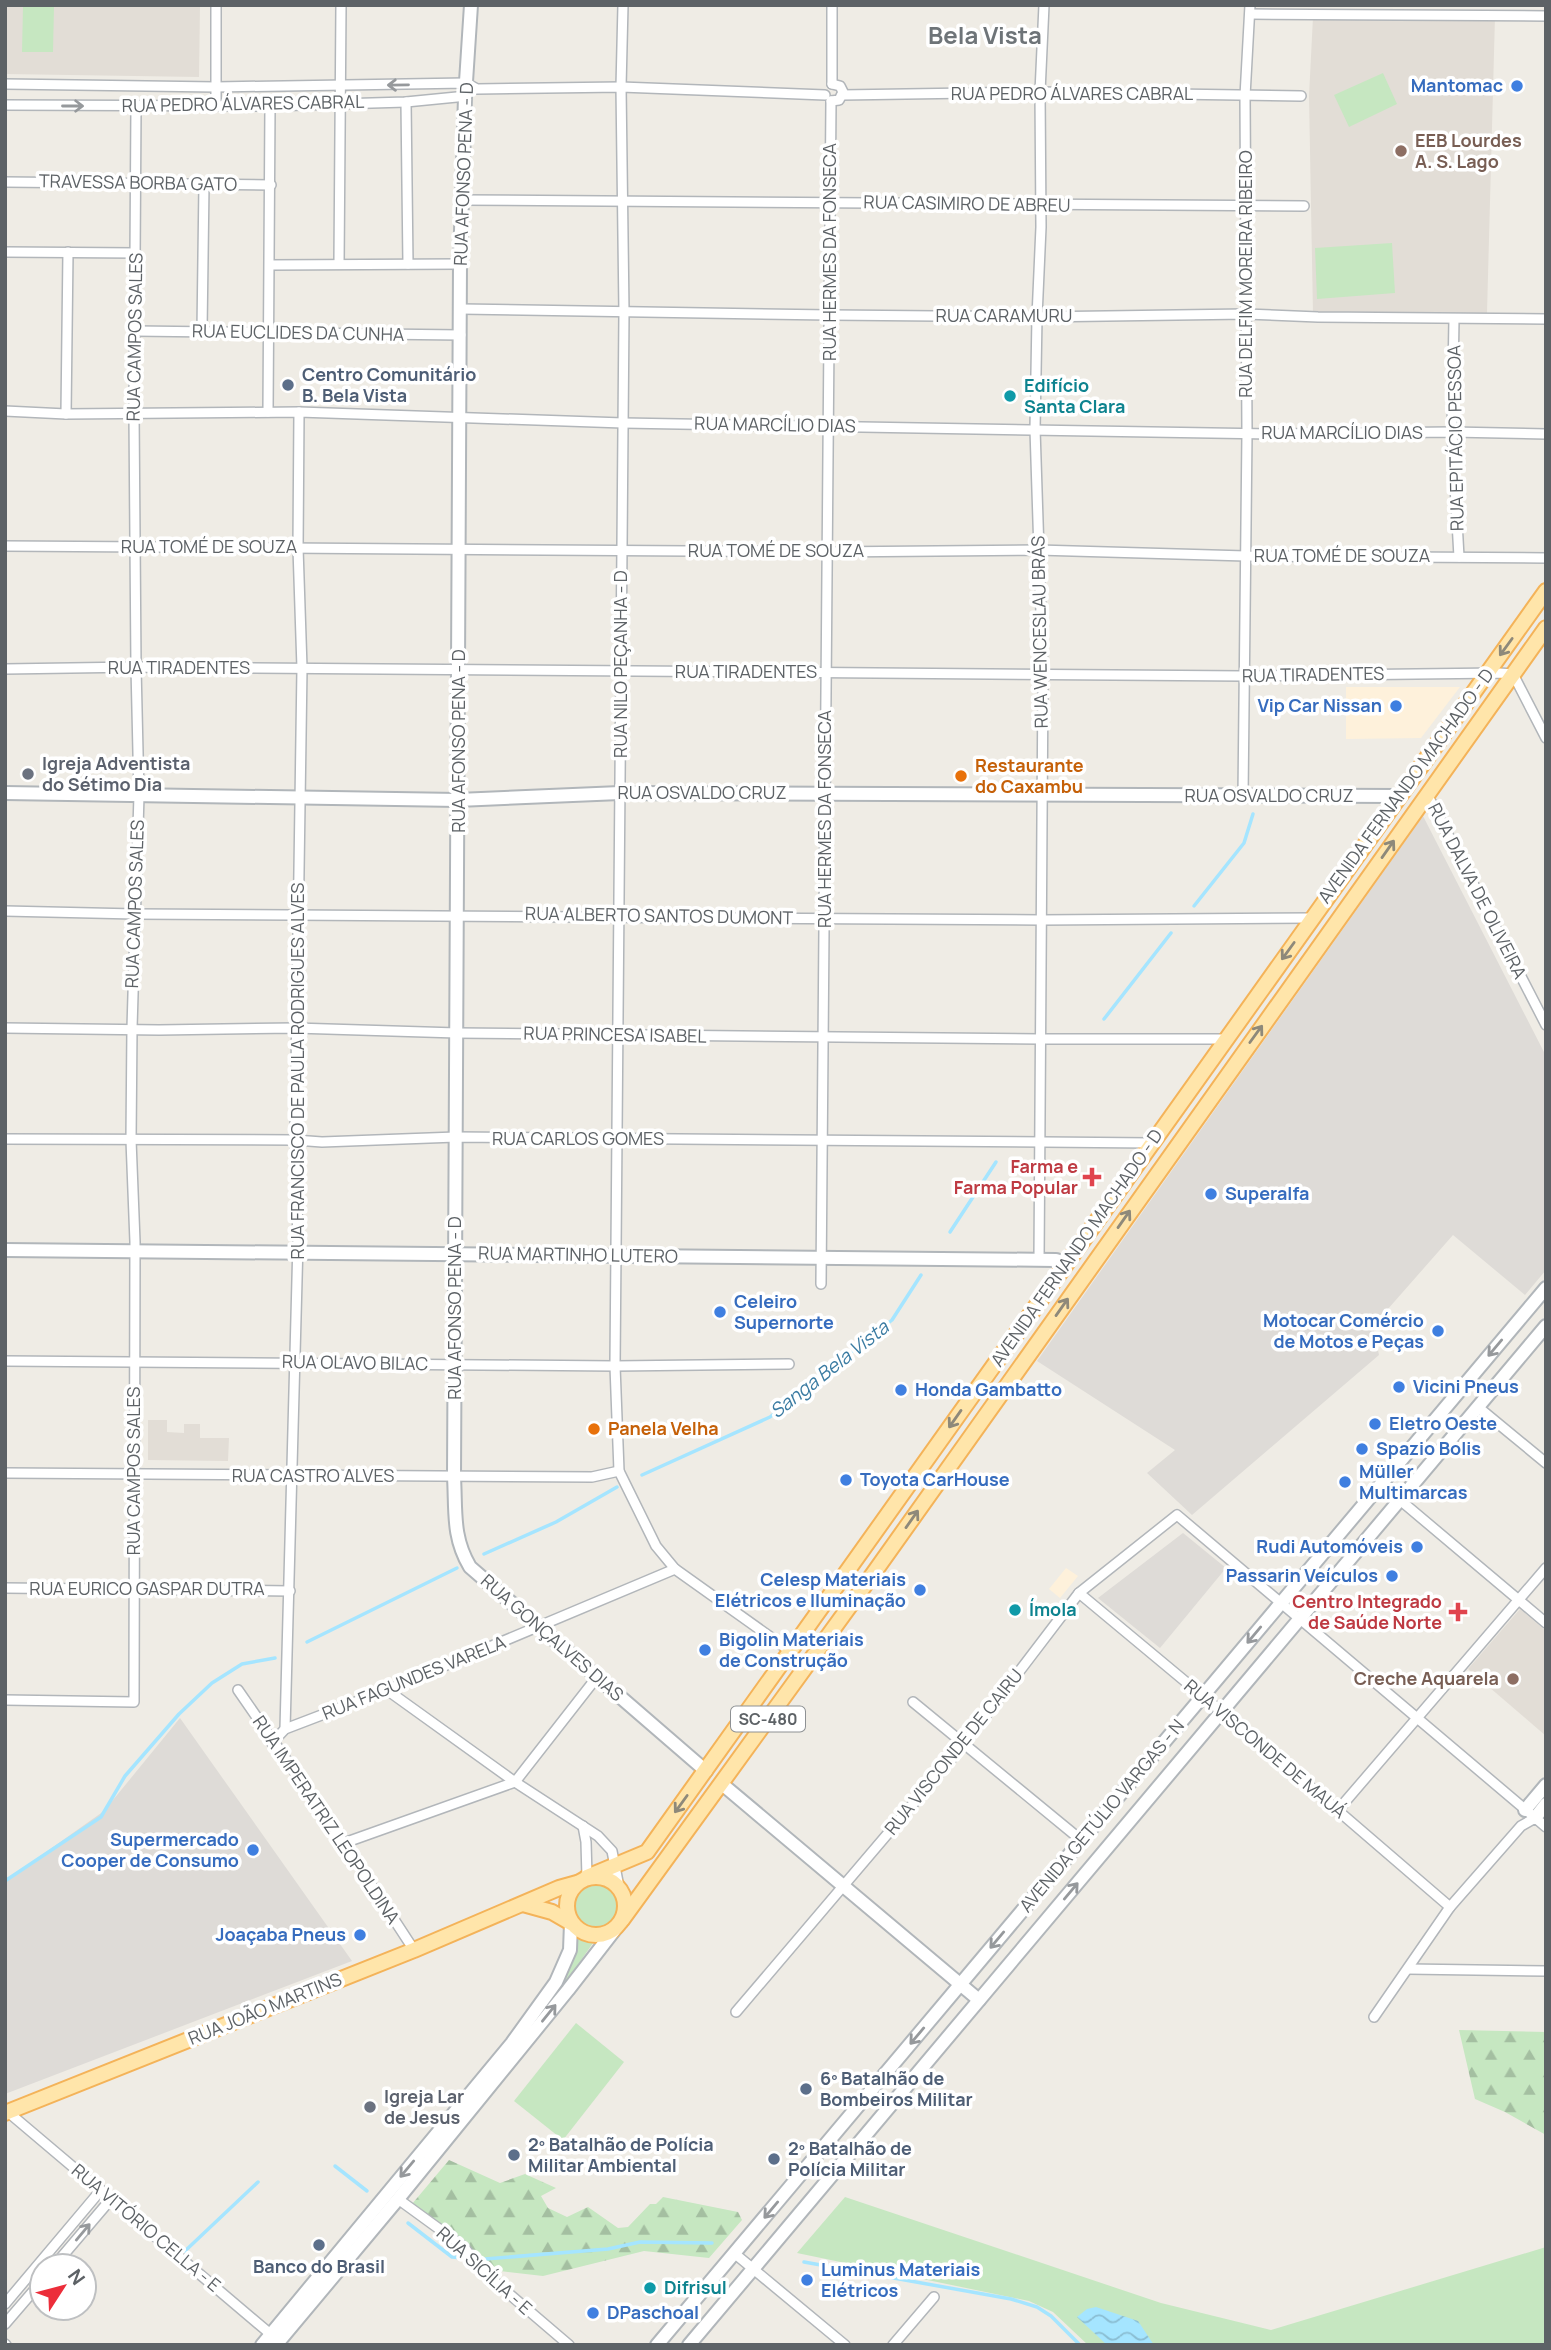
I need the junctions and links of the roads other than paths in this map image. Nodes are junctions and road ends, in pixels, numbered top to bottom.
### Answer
1 (216, 5) edge
2 (341, 5) edge
3 (471, 5) edge
4 (623, 5) edge
5 (832, 5) edge
6 (1044, 5) edge
7 (1250, 9) edge
8 (1546, 16) edge
9 (5, 84) edge
10 (832, 84) junction
11 (471, 86) junction
12 (216, 87) junction
13 (341, 87) junction
14 (621, 87) junction
15 (1040, 92) junction
16 (842, 95) junction
17 (1245, 96) junction
18 (1301, 96) dead end
19 (465, 97) junction
20 (828, 98) junction
21 (406, 102) junction
22 (341, 103) junction
23 (5, 105) edge
24 (136, 106) junction
25 (216, 106) junction
26 (270, 106) junction
27 (5, 182) edge
28 (136, 183) junction
29 (204, 184) junction
30 (271, 185) junction
31 (462, 200) junction
32 (624, 201) junction
33 (831, 203) junction
34 (1041, 205) junction
35 (1246, 206) junction
36 (1304, 206) dead end
37 (5, 252) edge
38 (68, 252) junction
39 (136, 253) junction
40 (339, 264) junction
41 (408, 264) junction
42 (460, 264) junction
43 (270, 265) junction
44 (461, 309) junction
45 (624, 312) junction
46 (1246, 314) junction
47 (830, 315) junction
48 (1037, 317) junction
49 (1454, 319) junction
50 (1546, 319) edge
51 (135, 331) junction
52 (202, 331) junction
53 (267, 333) junction
54 (461, 335) junction
55 (5, 411) edge
56 (268, 412) junction
57 (299, 412) junction
58 (134, 413) junction
59 (66, 414) junction
60 (461, 419) junction
61 (623, 423) junction
62 (829, 427) junction
63 (1035, 429) junction
64 (1452, 432) junction
65 (1247, 433) junction
66 (1546, 433) edge
67 (5, 546) edge
68 (136, 547) junction
69 (298, 548) junction
70 (460, 549) junction
71 (1038, 550) junction
72 (622, 551) junction
73 (828, 552) junction
74 (1245, 556) junction
75 (1459, 557) junction
76 (1546, 558) edge
77 (1546, 591) edge
78 (1546, 628) edge
79 (136, 667) junction
80 (302, 668) junction
81 (5, 669) edge
82 (459, 670) junction
83 (621, 671) junction
84 (827, 673) junction
85 (1487, 674) junction
86 (1513, 674) junction
87 (1043, 675) junction
88 (1244, 676) junction
89 (1546, 738) edge
90 (5, 793) edge
91 (620, 793) junction
92 (825, 794) junction
93 (1427, 794) junction
94 (139, 795) junction
95 (1042, 795) junction
96 (1243, 796) junction
97 (1399, 796) junction
98 (301, 797) junction
99 (458, 800) junction
100 (5, 911) edge
101 (135, 914) junction
102 (300, 915) junction
103 (458, 915) junction
104 (619, 916) junction
105 (825, 918) junction
106 (1312, 918) junction
107 (1041, 920) junction
108 (1546, 999) edge
109 (1537, 1009) junction
110 (1546, 1025) edge
111 (5, 1028) edge
112 (132, 1028) junction
113 (295, 1028) junction
114 (457, 1033) junction
115 (618, 1035) junction
116 (824, 1038) junction
117 (1040, 1039) junction
118 (1225, 1039) junction
119 (1195, 1084) junction
120 (1188, 1130) junction
121 (456, 1138) junction
122 (5, 1139) edge
123 (617, 1139) junction
124 (131, 1140) junction
125 (295, 1140) junction
126 (823, 1140) junction
127 (1040, 1142) junction
128 (1151, 1143) junction
129 (5, 1250) edge
130 (135, 1251) junction
131 (297, 1253) junction
132 (456, 1254) junction
133 (616, 1256) junction
134 (822, 1258) junction
135 (1039, 1260) junction
136 (1066, 1264) junction
137 (1084, 1275) junction
138 (821, 1284) dead end
139 (1544, 1295) edge
140 (1546, 1326) edge
141 (5, 1361) edge
142 (134, 1362) junction
143 (293, 1362) junction
144 (455, 1364) junction
145 (789, 1364) dead end
146 (615, 1366) junction
147 (976, 1388) junction
148 (994, 1403) junction
149 (1478, 1407) junction
150 (1546, 1463) edge
151 (619, 1471) junction
152 (5, 1473) edge
153 (134, 1474) junction
154 (292, 1476) junction
155 (454, 1477) junction
156 (1381, 1484) junction
157 (1400, 1499) junction
158 (1546, 1568) edge
159 (675, 1569) junction
160 (5, 1588) edge
161 (134, 1590) junction
162 (290, 1591) junction
163 (1079, 1593) junction
164 (1519, 1600) junction
165 (1281, 1603) junction
166 (1300, 1619) junction
167 (1546, 1623) edge
168 (537, 1627) junction
169 (790, 1651) junction
170 (808, 1664) junction
171 (597, 1677) junction
172 (238, 1690) dead end
173 (387, 1690) junction
174 (1202, 1696) junction
175 (5, 1700) edge
176 (913, 1702) dead end
177 (1221, 1712) junction
178 (1418, 1719) junction
179 (285, 1729) junction
180 (272, 1743) junction
181 (964, 1744) junction
182 (706, 1771) junction
183 (515, 1782) junction
184 (722, 1784) junction
185 (1546, 1785) edge
186 (1546, 1804) edge
187 (1338, 1810) junction
188 (1530, 1814) junction
189 (583, 1826) junction
190 (1546, 1827) edge
191 (1081, 1840) junction
192 (344, 1843) junction
193 (615, 1866) junction
194 (582, 1880) junction
195 (844, 1885) junction
196 (619, 1887) junction
197 (523, 1904) junction
198 (1450, 1907) junction
199 (571, 1923) junction
200 (619, 1924) junction
201 (414, 1950) junction
202 (1408, 1969) junction
203 (1546, 1971) edge
204 (961, 1983) junction
205 (979, 2000) junction
206 (736, 2012) dead end
207 (1374, 2017) dead end
208 (529, 2029) junction
209 (870, 2092) junction
210 (888, 2108) junction
211 (7, 2112) edge
212 (847, 2119) junction
213 (866, 2135) junction
214 (101, 2190) junction
215 (111, 2199) junction
216 (398, 2199) junction
217 (755, 2229) junction
218 (57, 2242) junction
219 (774, 2244) junction
220 (68, 2250) joint
221 (49, 2252) edge
222 (734, 2253) junction
223 (753, 2269) junction
224 (28, 2276) edge
225 (934, 2297) dead end
226 (28, 2298) edge
227 (5, 2304) edge
228 (5, 2325) edge
229 (277, 2341) edge
230 (261, 2345) edge
231 (569, 2345) edge
232 (657, 2345) edge
233 (689, 2345) edge
234 (845, 2345) edge
235 (893, 2345) edge

1 - 12 street
2 - 13 street
3 - 11 street, RUA AFONSO PENA - D
4 - 14 street, RUA NILO PEÇANHA - D
5 - 10 street
6 - 15 street, RUA WENCESLAU BRÁS
7 - 8 street
7 - 17 street, RUA DELFIM MOREIRA RIBEIRO
9 - 12 street, RUA PEDRO ÁLVARES CABRAL
10 - 16 street
10 - 20 street
11 -> 13 street, RUA PEDRO ÁLVARES CABRAL
11 - 14 street, RUA PEDRO ÁLVARES CABRAL
11 - 19 street, RUA AFONSO PENA - D
12 - 13 street, RUA PEDRO ÁLVARES CABRAL
12 - 25 street
13 - 22 street
14 - 20 street, RUA PEDRO ÁLVARES CABRAL
14 - 32 street, RUA NILO PEÇANHA - D
15 - 16 street, RUA PEDRO ÁLVARES CABRAL
15 - 17 street, RUA PEDRO ÁLVARES CABRAL
15 - 34 street, RUA WENCESLAU BRÁS
16 - 20 street
17 - 18 street, RUA PEDRO ÁLVARES CABRAL
17 - 35 street, RUA DELFIM MOREIRA RIBEIRO
19 - 21 street, RUA PEDRO ÁLVARES CABRAL
19 - 31 street, RUA AFONSO PENA - D
20 - 33 street, RUA HERMES DA FONSECA
21 - 22 street, RUA PEDRO ÁLVARES CABRAL
21 - 41 street
22 - 26 street, RUA PEDRO ÁLVARES CABRAL
22 - 40 street
23 -> 24 street, RUA PEDRO ÁLVARES CABRAL
24 - 25 street, RUA PEDRO ÁLVARES CABRAL
24 - 28 street, RUA CAMPOS SALES
25 - 26 street, RUA PEDRO ÁLVARES CABRAL
26 - 30 street
27 - 28 street, TRAVESSA BORBA GATO
28 - 29 street, TRAVESSA BORBA GATO
28 - 39 street, RUA CAMPOS SALES
29 - 30 street, TRAVESSA BORBA GATO
29 - 52 street
30 - 43 street
31 - 32 street, RUA CASIMIRO DE ABREU
31 - 42 street, RUA AFONSO PENA - D
32 - 33 street, RUA CASIMIRO DE ABREU
32 - 45 street, RUA NILO PEÇANHA - D
33 - 34 street, RUA CASIMIRO DE ABREU
33 - 47 street, RUA HERMES DA FONSECA
34 - 35 street, RUA CASIMIRO DE ABREU
34 - 48 street, RUA WENCESLAU BRÁS
35 - 36 street, RUA CASIMIRO DE ABREU
35 - 46 street, RUA DELFIM MOREIRA RIBEIRO
37 - 38 street
38 - 39 street
38 - 59 street
39 - 51 street, RUA CAMPOS SALES
40 - 41 street
40 - 43 street
41 - 42 street
42 - 44 street, RUA AFONSO PENA - D
43 - 53 street
44 - 45 street, RUA CARAMURU
44 - 54 street, RUA AFONSO PENA - D
45 - 47 street, RUA CARAMURU
45 - 61 street, RUA NILO PEÇANHA - D
46 - 48 street, RUA CARAMURU
46 - 49 street, RUA CARAMURU
46 - 65 street, RUA DELFIM MOREIRA RIBEIRO
47 - 48 street, RUA CARAMURU
47 - 62 street, RUA HERMES DA FONSECA
48 - 63 street, RUA WENCESLAU BRÁS
49 - 50 street, RUA CARAMURU
49 - 64 street, RUA EPITÁCIO PESSOA
51 - 52 street, RUA EUCLIDES DA CUNHA
51 - 58 street, RUA CAMPOS SALES
52 - 53 street, RUA EUCLIDES DA CUNHA
53 - 54 street, RUA EUCLIDES DA CUNHA
53 - 56 street
54 - 60 street, RUA AFONSO PENA - D
55 - 59 street, RUA MARCÍLIO DIAS
56 - 57 street, RUA MARCÍLIO DIAS
56 - 58 street, RUA MARCÍLIO DIAS
57 - 60 street, RUA MARCÍLIO DIAS
57 - 69 street, RUA FRANCISCO DE PAULA RODRIGUES ALVES
58 - 59 street, RUA MARCÍLIO DIAS
58 - 68 street, RUA CAMPOS SALES
60 - 61 street, RUA MARCÍLIO DIAS
60 - 70 street, RUA AFONSO PENA - D
61 - 62 street, RUA MARCÍLIO DIAS
61 - 72 street, RUA NILO PEÇANHA - D
62 - 63 street, RUA MARCÍLIO DIAS
62 - 73 street, RUA HERMES DA FONSECA
63 - 65 street, RUA MARCÍLIO DIAS
63 - 71 street, RUA WENCESLAU BRÁS
64 - 65 street, RUA MARCÍLIO DIAS
64 - 66 street, RUA MARCÍLIO DIAS
64 - 75 street, RUA EPITÁCIO PESSOA
65 - 74 street, RUA DELFIM MOREIRA RIBEIRO
67 - 68 street, RUA TOMÉ DE SOUZA
68 - 69 street, RUA TOMÉ DE SOUZA
68 - 79 street, RUA CAMPOS SALES
69 - 70 street, RUA TOMÉ DE SOUZA
69 - 80 street, RUA FRANCISCO DE PAULA RODRIGUES ALVES
70 - 72 street, RUA TOMÉ DE SOUZA
70 - 82 street, RUA AFONSO PENA - D
71 - 73 street, RUA TOMÉ DE SOUZA
71 - 74 street, RUA TOMÉ DE SOUZA
71 - 87 street, RUA WENCESLAU BRÁS
72 - 73 street, RUA TOMÉ DE SOUZA
72 - 83 street, RUA NILO PEÇANHA - D
73 - 84 street, RUA HERMES DA FONSECA
74 - 75 street, RUA TOMÉ DE SOUZA
74 - 88 street, RUA DELFIM MOREIRA RIBEIRO
75 - 76 street, RUA TOMÉ DE SOUZA
77 -> 85 main road, AVENIDA FERNANDO MACHADO - D
78 - 86 main road, AVENIDA FERNANDO MACHADO - D
79 - 80 street, RUA TIRADENTES
79 - 81 street, RUA TIRADENTES
79 - 94 street, RUA CAMPOS SALES
80 - 82 street, RUA TIRADENTES
80 - 98 street, RUA FRANCISCO DE PAULA RODRIGUES ALVES
82 - 83 street, RUA TIRADENTES
82 - 99 street, RUA AFONSO PENA - D
83 - 84 street, RUA TIRADENTES
83 - 91 street, RUA NILO PEÇANHA - D
84 - 87 street, RUA TIRADENTES
84 - 92 street, RUA HERMES DA FONSECA
85 - 86 street, RUA TIRADENTES
85 - 88 street, RUA TIRADENTES
85 - 97 main road, AVENIDA FERNANDO MACHADO - D
86 - 89 street
86 - 93 main road, AVENIDA FERNANDO MACHADO - D
87 - 88 street, RUA TIRADENTES
87 - 95 street, RUA WENCESLAU BRÁS
88 - 96 street, RUA DELFIM MOREIRA RIBEIRO
90 - 94 street, RUA OSVALDO CRUZ
91 - 92 street, RUA OSVALDO CRUZ
91 - 99 street, RUA OSVALDO CRUZ
91 - 104 street, RUA NILO PEÇANHA - D
92 - 95 street, RUA OSVALDO CRUZ
92 - 105 street, RUA HERMES DA FONSECA
93 - 109 street, RUA DALVA DE OLIVEIRA
120 -> 93 main road, AVENIDA FERNANDO MACHADO - D
94 - 98 street, RUA OSVALDO CRUZ
94 - 101 street, RUA CAMPOS SALES
95 - 96 street, RUA OSVALDO CRUZ
95 - 107 street, RUA WENCESLAU BRÁS
96 - 97 street, RUA OSVALDO CRUZ
97 - 106 main road, AVENIDA FERNANDO MACHADO - D
98 - 99 street, RUA OSVALDO CRUZ
98 - 102 street, RUA FRANCISCO DE PAULA RODRIGUES ALVES
99 - 103 street, RUA AFONSO PENA - D
100 - 101 street, RUA ALBERTO SANTOS DUMONT
101 - 102 street, RUA ALBERTO SANTOS DUMONT
101 - 112 street, RUA CAMPOS SALES
102 - 103 street, RUA ALBERTO SANTOS DUMONT
102 - 113 street, RUA FRANCISCO DE PAULA RODRIGUES ALVES
103 - 104 street, RUA ALBERTO SANTOS DUMONT
103 - 114 street, RUA AFONSO PENA - D
104 - 105 street, RUA ALBERTO SANTOS DUMONT
104 - 115 street, RUA NILO PEÇANHA - D
105 - 107 street, RUA ALBERTO SANTOS DUMONT
105 - 116 street, RUA HERMES DA FONSECA
106 - 107 street, RUA ALBERTO SANTOS DUMONT
106 -> 118 main road, AVENIDA FERNANDO MACHADO - D
107 - 117 street, RUA WENCESLAU BRÁS
108 - 109 street
109 - 110 street, RUA DALVA DE OLIVEIRA
111 - 112 street, RUA PRINCESA ISABEL
112 - 113 street, RUA PRINCESA ISABEL
112 - 124 street, RUA CAMPOS SALES
113 - 114 street, RUA PRINCESA ISABEL
113 - 125 street, RUA FRANCISCO DE PAULA RODRIGUES ALVES
114 - 115 street, RUA PRINCESA ISABEL
114 - 121 street, RUA AFONSO PENA - D
115 - 116 street, RUA PRINCESA ISABEL
115 - 123 street, RUA NILO PEÇANHA - D
116 - 117 street, RUA PRINCESA ISABEL
116 - 126 street, RUA HERMES DA FONSECA
117 - 118 street, RUA PRINCESA ISABEL
117 - 127 street, RUA WENCESLAU BRÁS
118 - 119 main road, AVENIDA FERNANDO MACHADO - D
119 - 120 main road
119 - 128 main road, AVENIDA FERNANDO MACHADO - D
137 -> 120 main road, AVENIDA FERNANDO MACHADO - D
121 - 123 street, RUA CARLOS GOMES
121 - 125 street, RUA CARLOS GOMES
121 - 132 street, RUA AFONSO PENA - D
122 - 124 street, RUA CARLOS GOMES
123 - 126 street, RUA CARLOS GOMES
123 - 133 street, RUA NILO PEÇANHA - D
124 - 125 street, RUA CARLOS GOMES
124 - 130 street, RUA CAMPOS SALES
125 - 131 street, RUA FRANCISCO DE PAULA RODRIGUES ALVES
126 - 127 street, RUA CARLOS GOMES
126 - 134 street, RUA HERMES DA FONSECA
127 - 128 street, RUA CARLOS GOMES
127 - 135 street, RUA WENCESLAU BRÁS
128 - 136 main road, AVENIDA FERNANDO MACHADO - D
129 - 130 street, RUA MARTINHO LUTERO
130 - 131 street, RUA MARTINHO LUTERO
130 - 142 street, RUA CAMPOS SALES
131 - 132 street, RUA MARTINHO LUTERO
131 - 143 street, RUA FRANCISCO DE PAULA RODRIGUES ALVES
132 - 133 street, RUA MARTINHO LUTERO
132 - 144 street, RUA AFONSO PENA - D
133 - 134 street, RUA MARTINHO LUTERO
133 - 146 street, RUA NILO PEÇANHA - D
134 - 135 street, RUA MARTINHO LUTERO
134 - 138 street, RUA HERMES DA FONSECA
135 - 136 street, RUA MARTINHO LUTERO
136 - 137 main road
136 - 147 main road, AVENIDA FERNANDO MACHADO - D
148 -> 137 main road, AVENIDA FERNANDO MACHADO - D
139 -> 156 street, AVENIDA GETÚLIO VARGAS - N
140 - 149 street, AVENIDA GETÚLIO VARGAS - N
141 - 142 street, RUA OLAVO BILAC
142 - 143 street, RUA OLAVO BILAC
142 - 153 street, RUA CAMPOS SALES
143 - 144 street, RUA OLAVO BILAC
143 - 154 street, RUA FRANCISCO DE PAULA RODRIGUES ALVES
144 - 146 street, RUA OLAVO BILAC
144 - 155 street, RUA AFONSO PENA - D
145 - 146 street, RUA OLAVO BILAC
146 - 151 street, RUA NILO PEÇANHA - D
147 - 148 main road
147 -> 169 main road, AVENIDA FERNANDO MACHADO - D
170 -> 148 main road, AVENIDA FERNANDO MACHADO - D / SC-480
149 - 150 street
149 - 157 street, AVENIDA GETÚLIO VARGAS - N
151 - 155 street, RUA CASTRO ALVES
151 - 159 street
152 - 153 street, RUA CASTRO ALVES
153 - 154 street, RUA CASTRO ALVES
153 - 161 street, RUA CAMPOS SALES
154 - 155 street, RUA CASTRO ALVES
154 - 162 street, RUA FRANCISCO DE PAULA RODRIGUES ALVES
155 - 168 street, RUA GONÇALVES DIAS
156 - 157 street
156 - 165 street, AVENIDA GETÚLIO VARGAS - N
157 - 164 street
157 - 166 street, AVENIDA GETÚLIO VARGAS - N
158 - 164 street
159 - 168 street, RUA FAGUNDES VARELA
159 - 169 street
160 - 161 street, RUA EURICO GASPAR DUTRA
161 - 162 street, RUA EURICO GASPAR DUTRA
161 - 175 street, RUA CAMPOS SALES
162 - 179 street, RUA FRANCISCO DE PAULA RODRIGUES ALVES
163 - 165 street, RUA VISCONDE DE CAIRU
163 - 174 street, RUA VISCONDE DE MAUÁ
163 - 181 street, RUA VISCONDE DE CAIRU
164 - 167 street
164 - 178 street
165 - 166 street
165 -> 174 street, AVENIDA GETÚLIO VARGAS - N
166 - 177 street, AVENIDA GETÚLIO VARGAS - N
166 - 178 street
168 - 171 street, RUA GONÇALVES DIAS
168 - 173 street, RUA FAGUNDES VARELA
169 - 170 main road
169 - 182 main road, AVENIDA FERNANDO MACHADO - D
170 - 184 main road, AVENIDA FERNANDO MACHADO - D / SC-480
171 - 182 street, RUA GONÇALVES DIAS
171 - 183 street
172 - 180 street, RUA IMPERATRIZ LEOPOLDINA
173 - 179 street, RUA FAGUNDES VARELA
173 - 183 street
174 - 177 street, RUA VISCONDE DE MAUÁ
174 - 191 street, AVENIDA GETÚLIO VARGAS - N
176 - 181 street
177 - 187 street, RUA VISCONDE DE MAUÁ
205 -> 177 street, AVENIDA GETÚLIO VARGAS - N
178 - 187 street
178 - 188 street
179 - 180 street, RUA FAGUNDES VARELA
180 - 192 street, RUA IMPERATRIZ LEOPOLDINA
181 - 191 street
181 - 195 street, RUA VISCONDE DE CAIRU
182 -> 193 main road, AVENIDA FERNANDO MACHADO - D
183 - 189 street
183 - 192 street
184 - 195 street
184 - 200 main road, AVENIDA FERNANDO MACHADO - D / SC-480
185 - 188 street
186 - 188 street
187 - 198 street, RUA VISCONDE DE MAUÁ
188 - 190 street
188 - 198 street
189 - 193 street
189 - 194 street
191 -> 204 street, AVENIDA GETÚLIO VARGAS - N
192 - 201 street, RUA IMPERATRIZ LEOPOLDINA
193 - 194 main road, AVENIDA FERNANDO MACHADO - D
193 - 196 street
194 - 196 main road
194 - 197 main road, RUA JOÃO MARTINS
194 - 199 main road
195 - 204 street
195 - 206 street, RUA VISCONDE DE CAIRU
196 - 200 main road
197 - 199 main road
197 - 201 main road, RUA JOÃO MARTINS
198 - 202 street
199 - 200 main road
199 - 208 street, AVENIDA FERNANDO MACHADO - D
208 -> 200 street, AVENIDA FERNANDO MACHADO - D
201 - 211 main road, RUA JOÃO MARTINS
202 - 203 street
202 - 207 street
204 - 205 street
204 -> 209 street, AVENIDA GETÚLIO VARGAS - N
205 - 210 street, AVENIDA GETÚLIO VARGAS - N
208 - 216 street, AVENIDA FERNANDO MACHADO - D
208 -> 229 street, AVENIDA FERNANDO MACHADO - D
209 - 210 street
209 - 212 street, AVENIDA GETÚLIO VARGAS - N
210 - 213 street, AVENIDA GETÚLIO VARGAS - N
211 - 214 street, RUA VITÓRIO CELLA - E
212 - 213 street
212 -> 217 street, AVENIDA GETÚLIO VARGAS - N
213 - 219 street, AVENIDA GETÚLIO VARGAS - N
214 - 215 street, RUA VITÓRIO CELLA - E
214 - 218 street
220 -> 215 street
215 - 229 street, RUA VITÓRIO CELLA - E
216 - 229 street, AVENIDA FERNANDO MACHADO - D
216 - 231 street, RUA SICÍLIA - E
217 - 219 street
217 - 222 street, AVENIDA GETÚLIO VARGAS - N
218 - 220 street
218 - 221 street
219 - 223 street, AVENIDA GETÚLIO VARGAS - N
222 - 223 street
222 - 232 street, AVENIDA GETÚLIO VARGAS - N
223 - 233 street, AVENIDA GETÚLIO VARGAS - N
223 - 234 street
224 - 227 street
225 - 235 street
226 - 228 street
229 - 230 street, AVENIDA FERNANDO MACHADO - D

